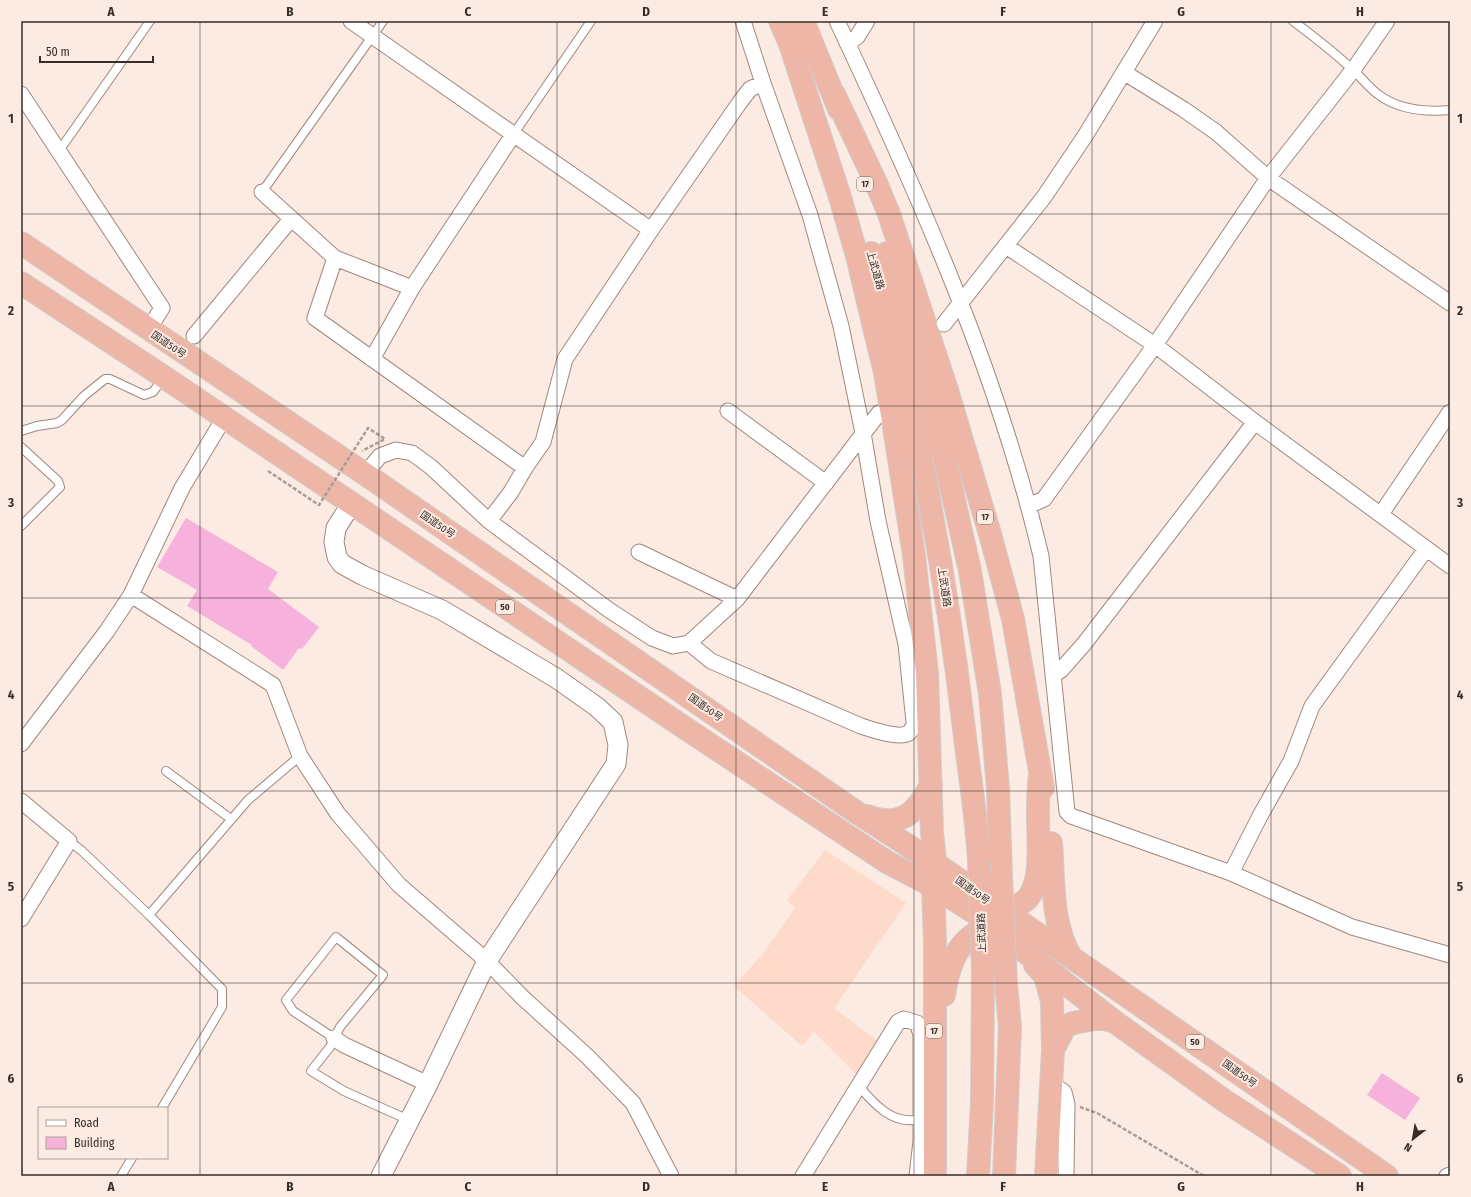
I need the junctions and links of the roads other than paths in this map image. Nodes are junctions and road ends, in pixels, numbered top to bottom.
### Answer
1 (150, 21) edge
2 (351, 21) edge
3 (383, 21) edge
4 (591, 21) edge
5 (744, 21) edge
6 (780, 21) edge
7 (803, 21) edge
8 (837, 21) edge
9 (867, 21) edge
10 (1155, 21) edge
11 (1293, 21) edge
12 (1387, 21) edge
13 (373, 36) junction
14 (847, 43) junction
15 (791, 47) junction
16 (1353, 70) junction
17 (1125, 73) junction
18 (763, 83) junction
19 (21, 94) edge
20 (834, 94) junction
21 (1450, 110) edge
22 (513, 135) junction
23 (59, 151) junction
24 (1268, 178) junction
25 (262, 192) joint
26 (291, 219) junction
27 (651, 230) junction
28 (21, 243) edge
29 (1006, 246) junction
30 (335, 258) junction
31 (21, 283) edge
32 (412, 288) junction
33 (1450, 303) edge
34 (960, 304) junction
35 (944, 324) dead end
36 (148, 330) junction
37 (194, 336) dead end
38 (1155, 345) junction
39 (372, 359) junction
40 (164, 377) junction
41 (728, 411) dead end
42 (1450, 412) edge
43 (879, 413) dead end
44 (224, 418) junction
45 (1255, 422) junction
46 (21, 431) edge
47 (863, 433) junction
48 (21, 447) edge
49 (525, 468) junction
50 (365, 474) junction
51 (826, 484) junction
52 (352, 503) junction
53 (1028, 506) junction
54 (1381, 514) junction
55 (490, 520) junction
56 (21, 526) edge
57 (1426, 549) junction
58 (639, 552) dead end
59 (1450, 566) edge
60 (131, 595) junction
61 (737, 599) junction
62 (689, 643) junction
63 (1054, 675) junction
64 (21, 744) edge
65 (300, 756) junction
66 (166, 771) dead end
67 (1040, 773) junction
68 (931, 785) junction
69 (21, 801) edge
70 (856, 812) junction
71 (231, 819) junction
72 (68, 841) junction
73 (935, 863) junction
74 (1231, 873) junction
75 (933, 886) junction
76 (975, 913) junction
77 (149, 915) junction
78 (997, 918) junction
79 (21, 919) edge
80 (1022, 950) junction
81 (1450, 956) edge
82 (1071, 957) junction
83 (487, 961) junction
84 (1115, 1022) junction
85 (334, 1038) junction
86 (934, 1046) junction
87 (1053, 1050) junction
88 (428, 1084) junction
89 (858, 1085) junction
90 (1052, 1089) junction
91 (163, 1107) edge
92 (928, 1118) junction
93 (410, 1120) junction
94 (131, 1159) edge
95 (1450, 1175) edge
96 (121, 1176) edge
97 (381, 1176) edge
98 (671, 1176) edge
99 (804, 1176) edge
100 (917, 1176) edge
101 (936, 1176) edge
102 (978, 1176) edge
103 (1004, 1176) edge
104 (1046, 1176) edge
105 (1066, 1176) edge
106 (1340, 1176) edge
107 (1387, 1176) edge
108 (1446, 1176) edge

1 - 23 lane
2 - 13 street
3 - 13 lane
4 - 22 lane
5 - 18 street
6 - 15 highway, 上武道路 / 17
7 - 20 highway, 上武道路 / 17
8 - 14 street
9 - 14 street
10 - 17 street
11 - 16 lane
12 - 16 street
13 - 22 street
13 - 25 lane
14 - 34 street
15 - 68 highway, 17
15 - 102 highway, 上武道路 / 17, bridge
16 - 21 lane
16 - 24 street
17 - 24 street
17 - 29 street
18 - 27 street
18 - 47 street
19 - 23 street
20 - 67 highway, 17
20 - 103 highway, 上武道路 / 17, bridge
22 - 27 street
22 - 32 street
23 - 36 street
24 - 33 street
24 - 38 street
25 - 26 street
26 - 30 street
26 - 37 street
27 - 49 street
28 - 36 highway, 国道50号 / 50
29 - 34 street
29 - 38 street
30 - 32 street
30 - 39 street
31 - 40 highway, 国道50号 / 50
32 - 39 street
34 - 35 street
34 - 53 street
36 - 50 highway, 国道50号 / 50
38 - 45 street
38 - 53 street
39 - 49 street
40 - 44 highway, 国道50号 / 50
40 - 46 lane
41 - 51 street
42 - 54 street
43 - 47 street
44 - 52 highway, 国道50号 / 50
44 - 60 street
45 - 54 street
45 - 63 street
47 - 51 street
47 - 62 street
48 - 56 lane
49 - 55 street
50 - 55 street
50 - 70 highway, 国道50号 / 50
51 - 61 street
52 - 75 highway, 国道50号 / 50
52 - 83 street
53 - 63 street
54 - 57 street
55 - 62 street
57 - 59 street
57 - 74 street
58 - 61 street
60 - 64 street
60 - 65 street
61 - 62 street
63 - 74 street
65 - 71 lane
65 - 83 street
66 - 71 lane
67 - 78 highway, 17
67 - 82 highway, 17
68 - 70 highway
68 - 73 highway, 17
69 - 72 street
70 - 73 highway, 国道50号 / 50
71 - 77 lane
72 - 77 lane
72 - 79 street
73 - 76 highway
73 - 78 highway, 国道50号 / 50
74 - 81 street
75 - 76 highway, 国道50号 / 50
75 - 86 highway, 17
76 - 78 highway, 17
77 - 91 lane
78 - 80 highway, 国道50号 / 50
78 - 82 highway, 国道50号 / 50
78 - 86 highway
80 - 84 highway, 国道50号 / 50
80 - 87 highway
82 - 107 highway, 国道50号 / 50
83 - 88 street
83 - 98 street
84 - 87 highway
84 - 106 highway, 国道50号 / 50
85 - 85 lane
85 - 88 street
85 - 93 lane
86 - 92 highway, 17
87 - 90 highway
88 - 93 street
89 - 92 lane
89 - 92 street
89 - 99 street
90 - 104 highway
90 - 105 street
92 - 100 street
92 - 101 highway, 17
93 - 97 street
94 - 96 lane
95 - 108 street

